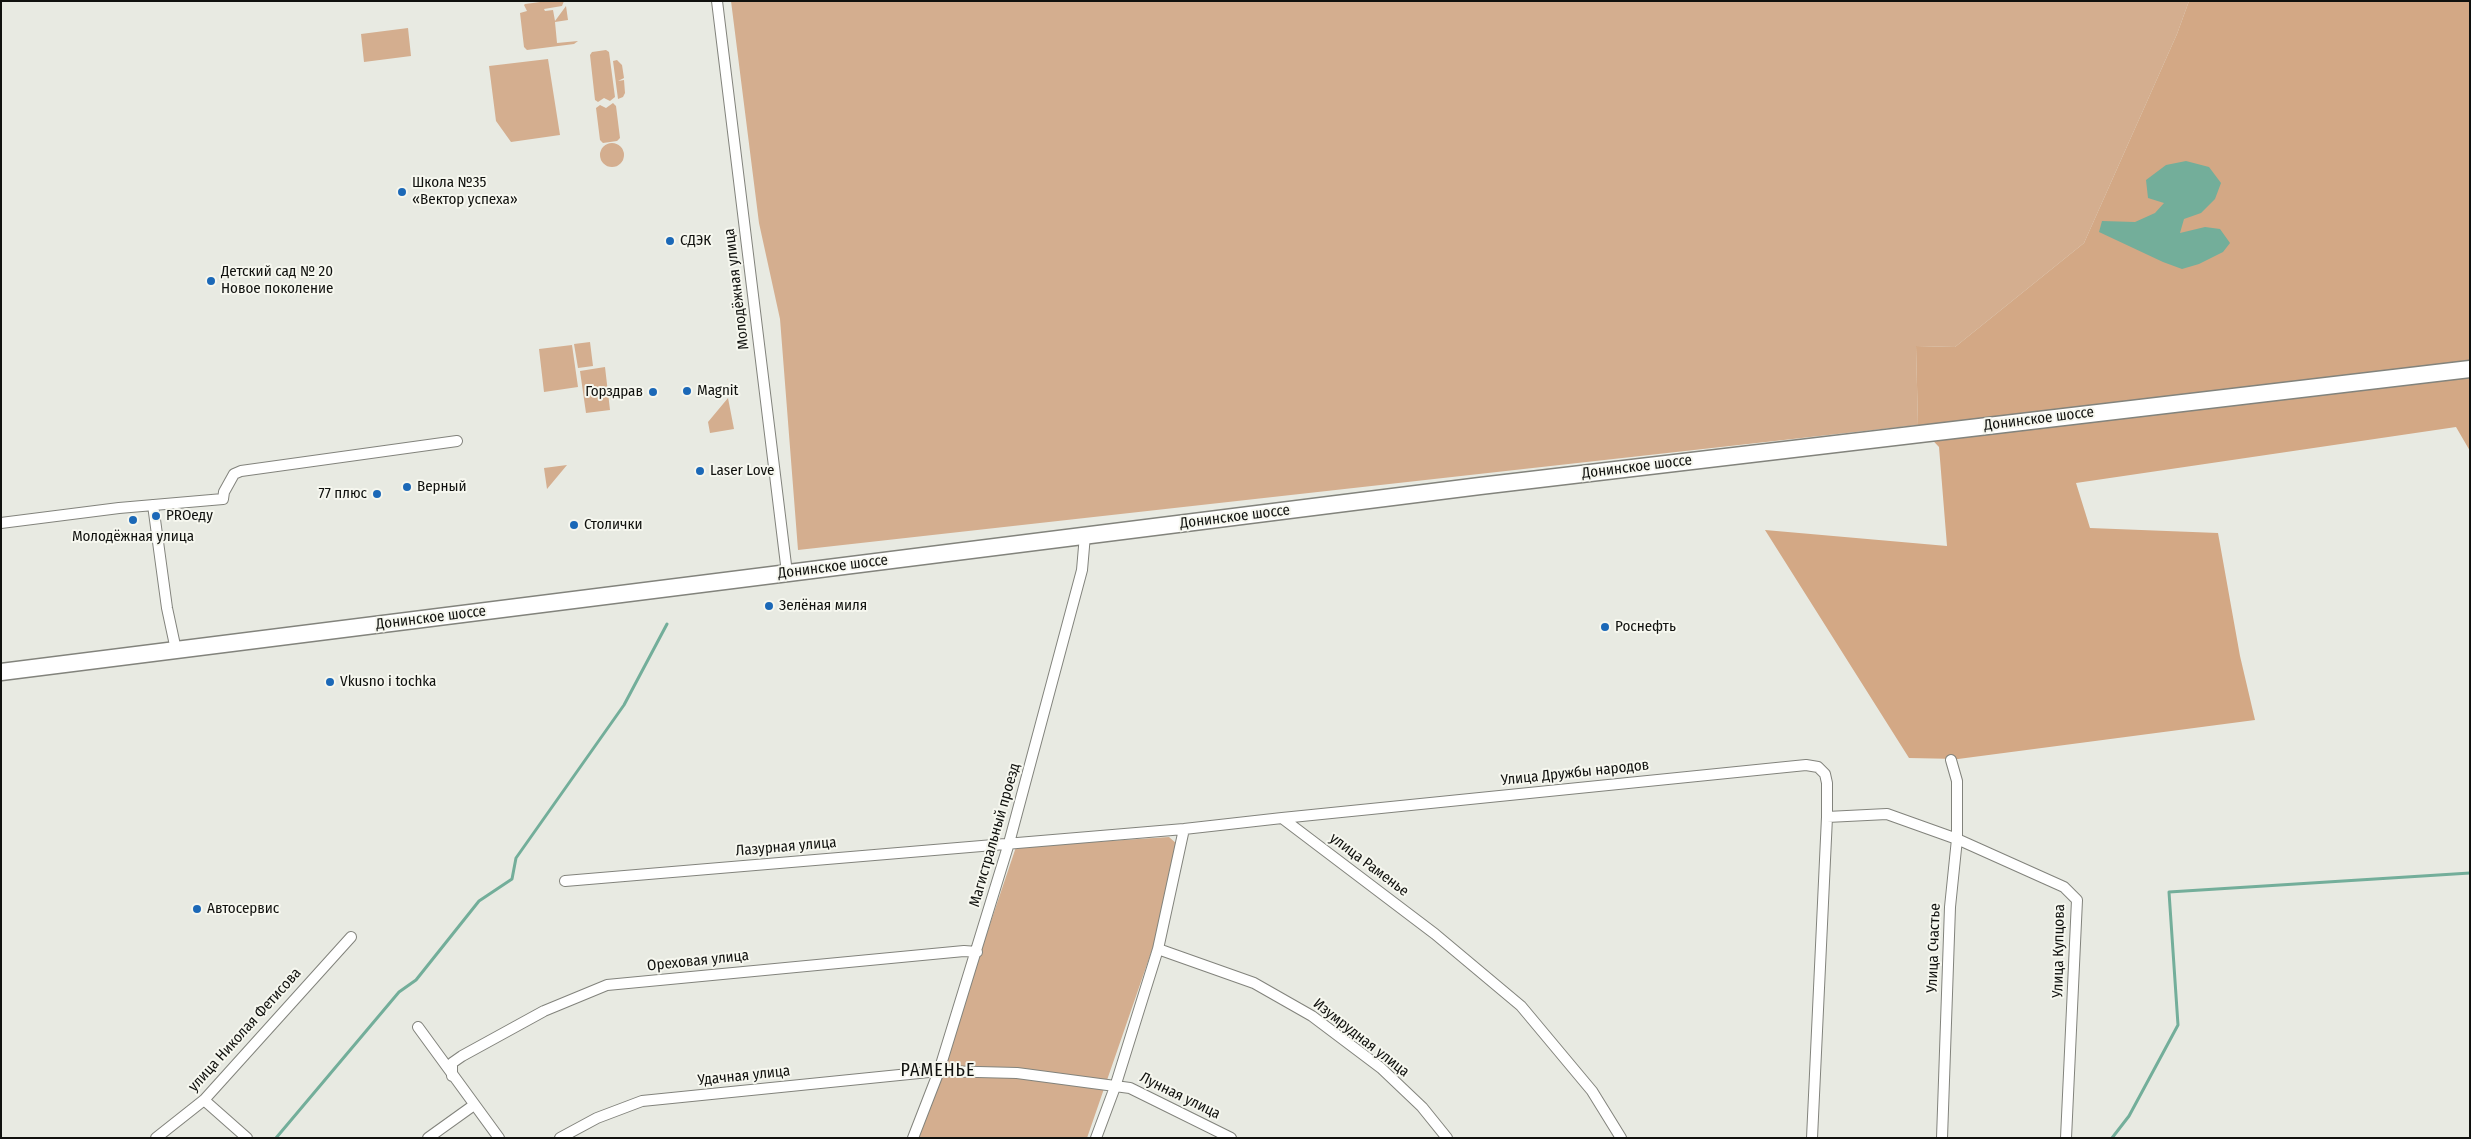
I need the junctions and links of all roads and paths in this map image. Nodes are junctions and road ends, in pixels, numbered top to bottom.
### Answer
1 (717, 1) edge
2 (2470, 369) edge
3 (457, 440) dead end
4 (153, 505) junction
5 (1, 523) edge
6 (1085, 535) junction
7 (787, 573) junction
8 (176, 650) junction
9 (1, 672) edge
10 (1951, 760) dead end
11 (1827, 817) junction
12 (1282, 818) junction
13 (1184, 829) junction
14 (1957, 839) junction
15 (1009, 843) junction
16 (565, 881) dead end
17 (351, 937) dead end
18 (1158, 949) junction
19 (977, 952) junction
20 (418, 1027) dead end
21 (938, 1071) junction
22 (452, 1076) junction
23 (1115, 1087) junction
24 (204, 1100) junction
25 (474, 1105) junction
26 (156, 1138) edge
27 (247, 1138) edge
28 (428, 1138) edge
29 (499, 1138) edge
30 (560, 1138) edge
31 (913, 1138) edge
32 (1096, 1138) edge
33 (1231, 1138) edge
34 (1447, 1138) edge
35 (1620, 1138) edge
36 (1812, 1138) edge
37 (1942, 1138) edge
38 (2066, 1138) edge

1 - 7 street, Молодёжная улица
2 - 6 main road, Донинское шоссе
3 - 4 street
4 - 5 street
4 - 8 street
6 - 7 main road, Донинское шоссе
6 - 15 street, Магистральный проезд
7 - 8 main road, Донинское шоссе
8 - 9 main road, Донинское шоссе
10 - 14 street, Улица Счастье
11 - 12 street, Улица Дружбы народов
11 - 14 street
11 - 36 street, Улица Дружбы народов
12 - 13 street
12 - 35 street, улица Раменье
13 - 15 street
13 - 18 street
14 - 37 street, Улица Счастье
14 - 38 street, Улица Купцова
15 - 16 street, Лазурная улица
15 - 19 street, Магистральный проезд
17 - 24 street, улица Николая Фетисова
18 - 23 street
18 - 34 street, Изумрудная улица
19 - 21 street, Магистральный проезд
19 - 22 street, Ореховая улица
20 - 22 street
21 - 23 street, Удачная улица
21 - 30 street, Удачная улица
21 - 31 street, Магистральный проезд
22 - 25 street
23 - 32 street
23 - 33 street, Лунная улица
24 - 26 street, улица Николая Фетисова
24 - 27 street
25 - 28 street
25 - 29 street

